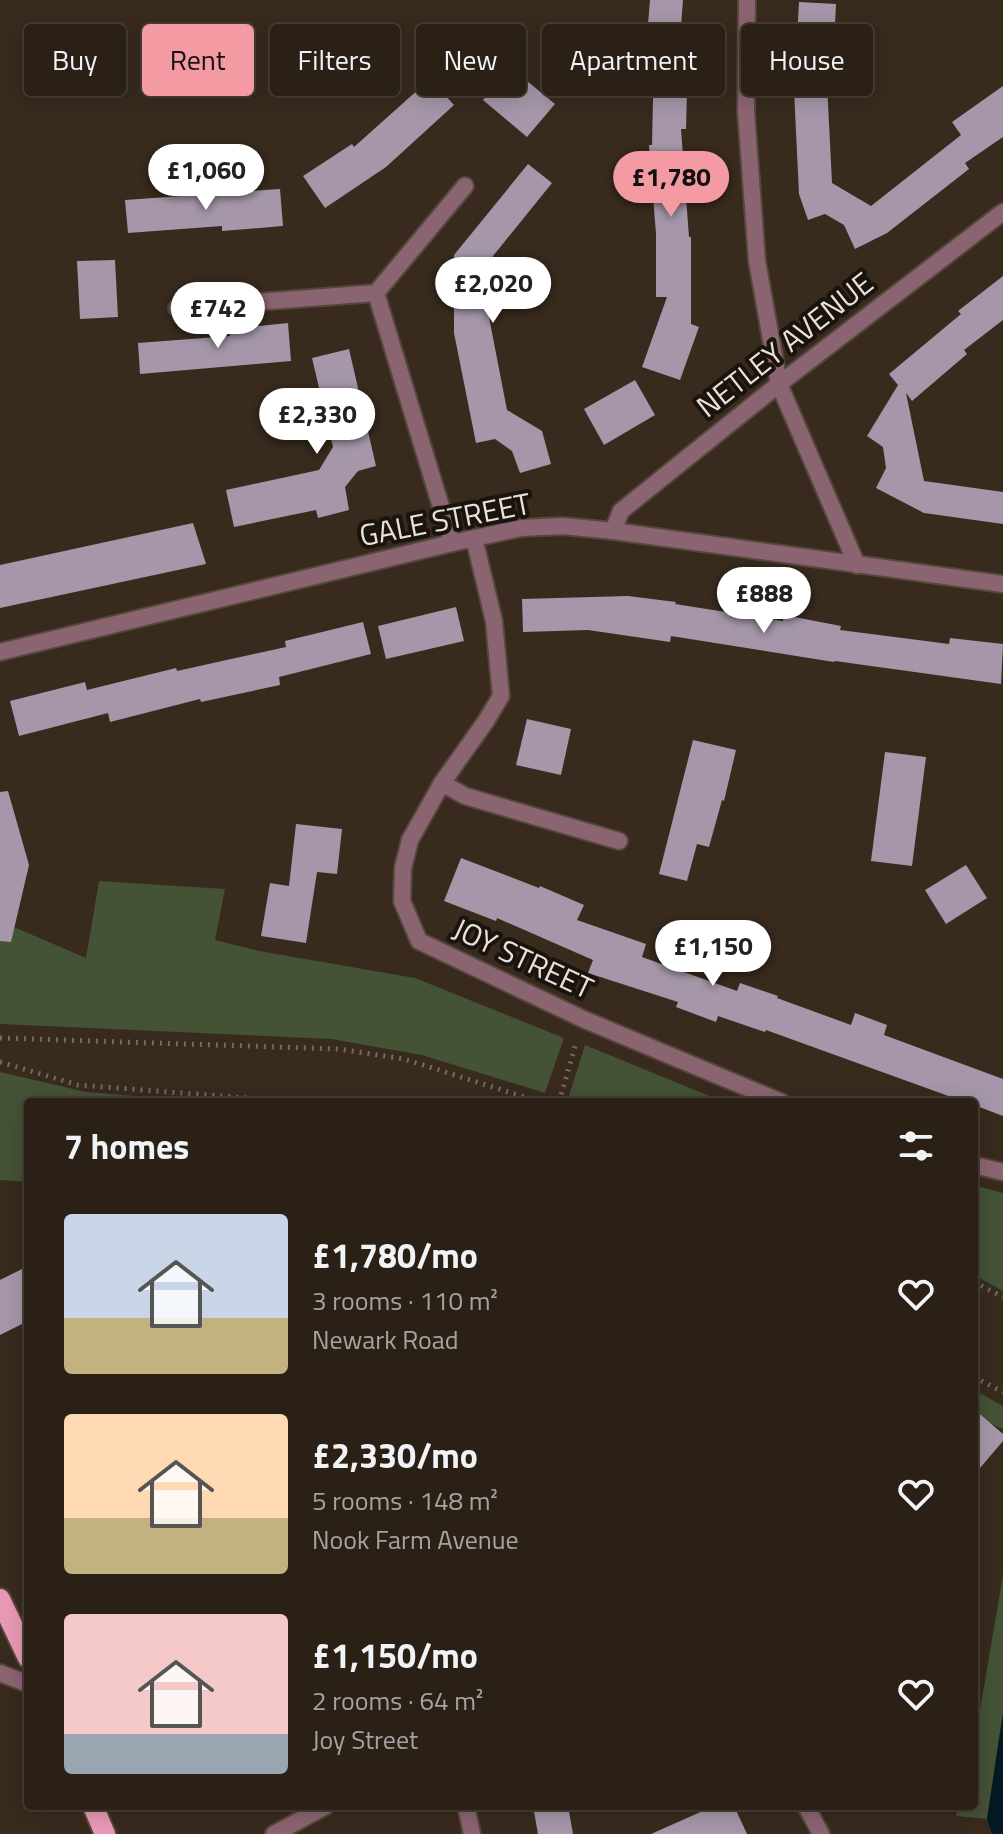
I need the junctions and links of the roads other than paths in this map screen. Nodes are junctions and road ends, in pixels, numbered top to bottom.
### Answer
1 (747, 0) edge
2 (465, 186) dead end
3 (1003, 212) edge
4 (376, 293) junction
5 (177, 308) dead end
6 (779, 384) junction
7 (613, 531) junction
8 (474, 538) junction
9 (452, 543) junction
10 (857, 565) junction
11 (1003, 584) edge
12 (0, 652) edge
13 (442, 783) junction
14 (619, 841) dead end
15 (771, 1098) edge
16 (978, 1166) edge
17 (1003, 1172) edge
18 (0, 1599) edge
19 (24, 1650) edge
20 (0, 1673) edge
21 (24, 1682) edge
22 (95, 1810) edge
23 (319, 1810) edge
24 (467, 1810) edge
25 (808, 1810) edge
26 (105, 1834) edge
27 (274, 1834) edge
28 (472, 1834) edge
29 (821, 1834) edge

1 - 6 street
2 - 4 street
3 - 6 street, NETLEY AVENUE
4 - 5 street
4 - 9 street
6 - 7 street, NETLEY AVENUE
6 - 10 street
7 - 8 street, GALE STREET
7 - 10 street, GALE STREET
8 - 9 street, GALE STREET
8 - 13 street
9 - 12 street, GALE STREET
10 - 11 street, GALE STREET
13 - 14 street
13 - 15 street, JOY STREET
16 - 17 street
18 - 19 main road
20 - 21 street
22 - 26 main road
23 - 27 street
24 - 28 street
25 - 29 street

